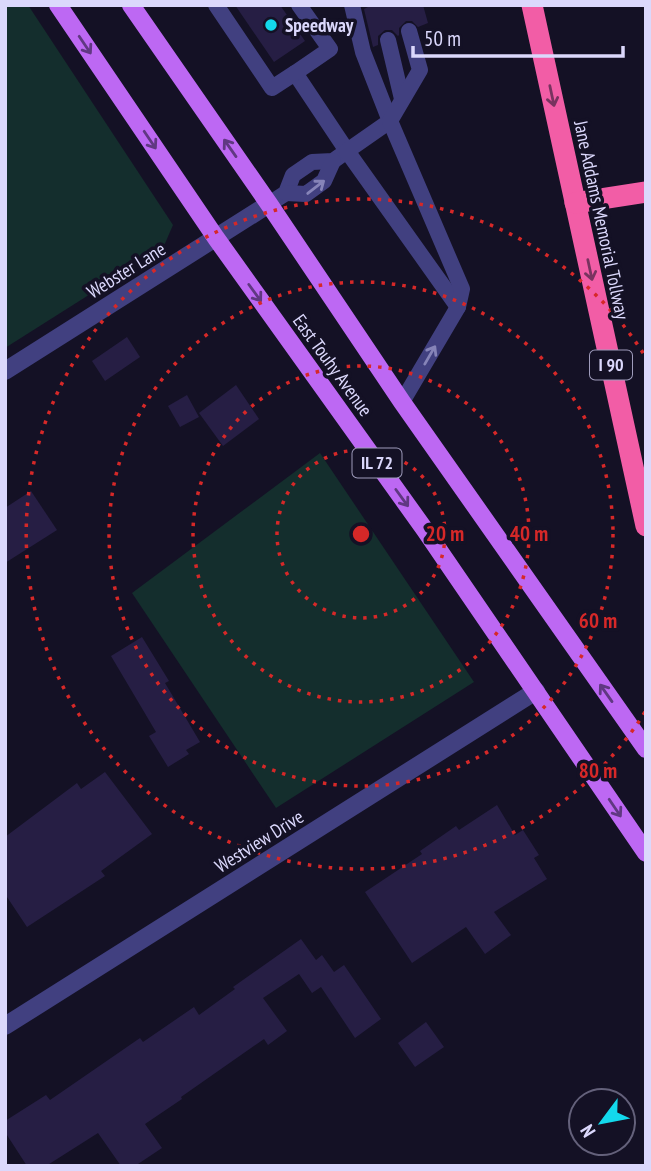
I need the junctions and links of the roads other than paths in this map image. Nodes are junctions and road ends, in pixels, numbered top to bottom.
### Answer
1 (58, 5) edge
2 (131, 5) edge
3 (216, 5) edge
4 (352, 5) edge
5 (532, 5) edge
6 (295, 9) edge
7 (409, 31) dead end
8 (388, 40) dead end
9 (295, 73) junction
10 (402, 99) junction
11 (390, 121) junction
12 (347, 150) junction
13 (333, 160) junction
14 (646, 191) edge
15 (286, 193) junction
16 (575, 203) junction
17 (269, 204) junction
18 (216, 238) junction
19 (458, 307) junction
20 (5, 371) edge
21 (402, 402) junction
22 (646, 526) edge
23 (536, 691) junction
24 (646, 749) edge
25 (646, 853) edge
26 (5, 1026) edge

1 -> 18 main road, East Touhy Avenue / IL 72
17 -> 2 main road, East Touhy Avenue / IL 72
3 - 9 lane
4 - 11 lane
5 -> 16 highway, Jane Addams Memorial Tollway / I 90
6 - 9 lane
7 - 10 lane
8 - 10 lane
9 - 12 lane
10 - 11 lane
11 - 12 lane
11 - 19 lane
12 - 13 lane
12 - 19 lane
13 - 15 lane
15 -> 13 lane
14 - 16 highway
15 - 17 lane
16 -> 22 highway, Jane Addams Memorial Tollway / I 90
17 - 18 street, Webster Lane
17 - 21 main road, East Touhy Avenue / IL 72
18 - 20 street, Webster Lane
18 -> 23 main road, East Touhy Avenue / IL 72
21 -> 19 lane
24 -> 21 main road, East Touhy Avenue / IL 72
23 -> 25 main road, East Touhy Avenue / IL 72
23 - 26 street, Westview Drive

